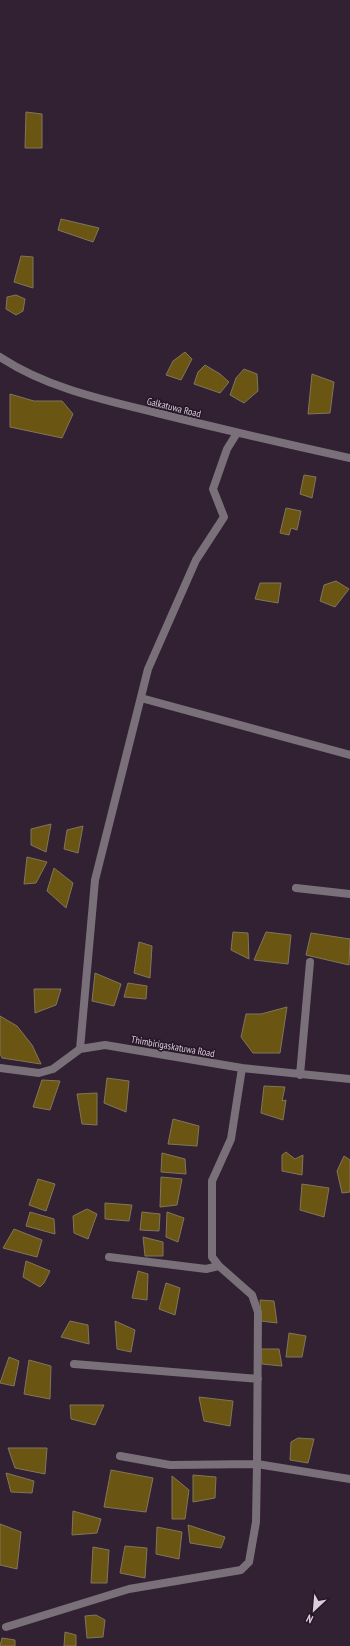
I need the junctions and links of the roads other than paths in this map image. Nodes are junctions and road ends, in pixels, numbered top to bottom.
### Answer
1 (0, 357) edge
2 (236, 433) junction
3 (350, 458) edge
4 (141, 698) junction
5 (350, 755) edge
6 (296, 888) dead end
7 (350, 894) edge
8 (310, 962) dead end
9 (80, 1049) junction
10 (0, 1068) edge
11 (242, 1068) junction
12 (300, 1075) junction
13 (350, 1080) edge
14 (109, 1257) dead end
15 (219, 1266) junction
16 (74, 1364) dead end
17 (258, 1379) junction
18 (120, 1456) dead end
19 (257, 1464) junction
20 (350, 1479) edge
21 (6, 1627) dead end

1 - 2 street, Galkatuwa Road
2 - 3 street, Galkatuwa Road
2 - 4 street
4 - 5 street
4 - 9 street
6 - 7 street
8 - 12 street
9 - 10 street, Thimbirigaskatuwa Road
9 - 11 street, Thimbirigaskatuwa Road
11 - 12 street, Thimbirigaskatuwa Road
11 - 15 street
12 - 13 street, Thimbirigaskatuwa Road
14 - 15 street
15 - 17 street
16 - 17 street
17 - 19 street
18 - 19 street
19 - 20 street
19 - 21 street

